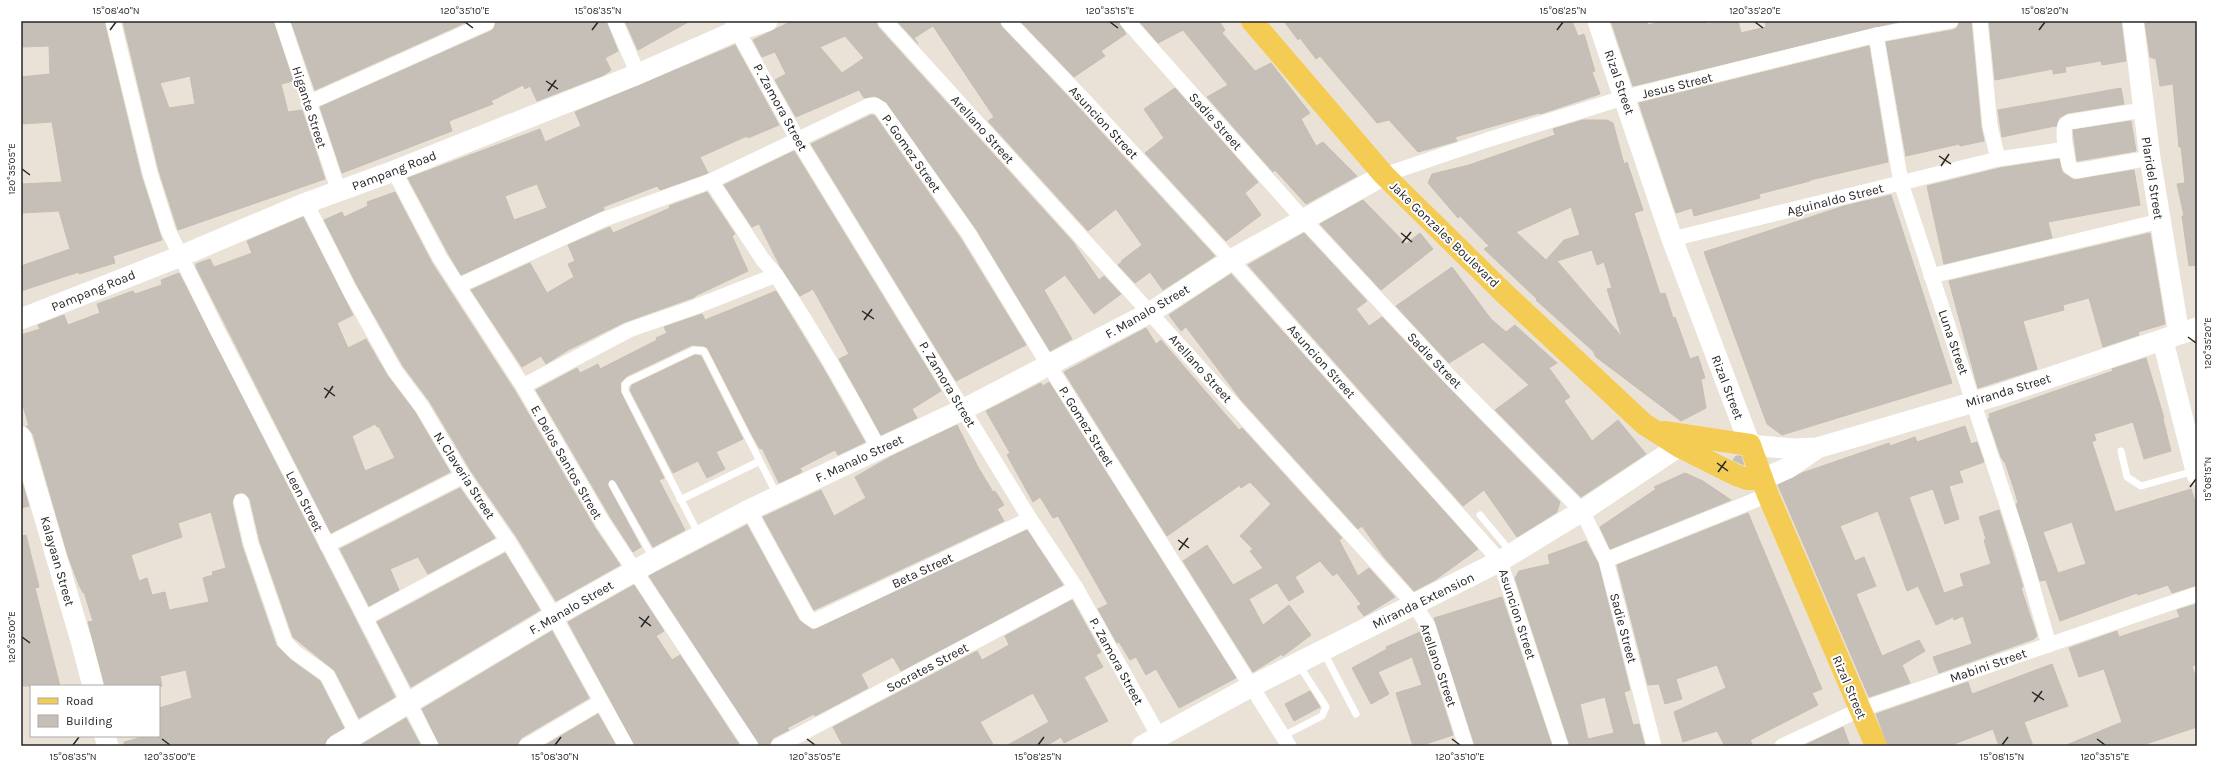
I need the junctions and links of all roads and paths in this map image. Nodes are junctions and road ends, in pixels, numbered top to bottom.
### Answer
1 (113, 21) edge
2 (282, 21) edge
3 (615, 21) edge
4 (767, 21) edge
5 (885, 21) edge
6 (1008, 21) edge
7 (1127, 21) edge
8 (1252, 21) edge
9 (1598, 21) edge
10 (1951, 21) edge
11 (1980, 21) edge
12 (2133, 21) edge
13 (487, 23) dead end
14 (735, 25) edge
15 (1876, 35) junction
16 (638, 74) junction
17 (1626, 97) junction
18 (308, 103) junction
19 (2143, 110) junction
20 (798, 140) junction
21 (2066, 149) junction
22 (2150, 158) junction
23 (1998, 160) junction
24 (394, 171) junction
25 (1384, 175) junction
26 (711, 181) junction
27 (1901, 183) junction
28 (339, 192) junction
29 (306, 203) junction
30 (1303, 219) junction
31 (2160, 221) junction
32 (1672, 239) junction
33 (181, 256) junction
34 (1231, 260) junction
35 (776, 275) junction
36 (1931, 276) junction
37 (458, 286) junction
38 (1151, 312) junction
39 (21, 319) edge
40 (2180, 334) edge
41 (1048, 364) junction
42 (523, 386) junction
43 (1973, 401) junction
44 (964, 410) junction
45 (21, 437) edge
46 (1687, 442) junction
47 (1750, 445) junction
48 (1817, 448) junction
49 (879, 449) junction
50 (2121, 451) dead end
51 (758, 462) junction
52 (2196, 473) edge
53 (464, 476) junction
54 (612, 484) dead end
55 (1765, 487) junction
56 (778, 497) junction
57 (680, 500) junction
58 (241, 501) dead end
59 (749, 510) junction
60 (1582, 511) junction
61 (1480, 515) dead end
62 (1030, 519) junction
63 (699, 536) junction
64 (508, 541) junction
65 (327, 545) junction
66 (1506, 557) junction
67 (1606, 560) junction
68 (645, 565) junction
69 (1076, 588) junction
70 (2197, 594) edge
71 (1414, 604) junction
72 (554, 616) junction
73 (365, 618) junction
74 (2049, 645) junction
75 (1322, 650) junction
76 (1298, 662) junction
77 (93, 685) edge
78 (1250, 687) junction
79 (409, 702) junction
80 (601, 702) junction
81 (1859, 710) junction
82 (1356, 714) dead end
83 (357, 734) junction
84 (1286, 741) edge
85 (1151, 742) edge
86 (336, 746) edge
87 (432, 746) edge
88 (526, 746) edge
89 (626, 746) edge
90 (751, 746) edge
91 (778, 746) edge
92 (1466, 746) edge
93 (1561, 746) edge
94 (1654, 746) edge
95 (1782, 746) edge
96 (1876, 746) edge

1 - 33 street, Leen Street
2 - 18 street, Higante Street
3 - 16 street
4 - 14 street, Pampang Road
5 - 38 street, Arellano Street
6 - 34 street, Asuncion Street
7 - 30 street, Sadie Street
8 - 25 main road, Jake Gonzales Boulevard
9 - 17 street, Rizal Street
10 - 15 street, Jesus Street
11 - 23 street
12 - 19 street, Plaridel Street
13 - 18 street
14 - 16 street, Pampang Road
14 - 20 street, P. Zamora Street
15 - 17 street, Jesus Street
15 - 27 street, Luna Street
16 - 24 street, Pampang Road
17 - 25 street, Jesus Street
17 - 32 street, Rizal Street
18 - 28 street, Higante Street
19 - 21 street
19 - 22 street, Plaridel Street
20 - 26 street
20 - 41 street, P. Gomez Street
20 - 44 street, P. Zamora Street
21 - 22 street
21 - 23 street, Aguinaldo Street
22 - 31 street, Plaridel Street
23 - 27 street, Aguinaldo Street
24 - 28 street, Pampang Road
24 - 37 street, E. Delos Santos Street
25 - 30 street, F. Manalo Street
25 - 46 main road, Jake Gonzales Boulevard
26 - 35 street
26 - 37 street
27 - 32 street, Aguinaldo Street
27 - 36 street, Luna Street
28 - 29 street, Pampang Road
29 - 33 street, Pampang Road
29 - 53 street, N. Claveria Street
30 - 34 street, F. Manalo Street
30 - 60 street, Sadie Street
31 - 36 street
31 - 40 street, Plaridel Street
32 - 47 street, Rizal Street
33 - 39 street, Pampang Road
33 - 65 street, Leen Street
34 - 38 street, F. Manalo Street
34 - 66 street, Asuncion Street
35 - 42 street
35 - 49 street
36 - 43 street, Luna Street
37 - 42 street, E. Delos Santos Street
38 - 41 street, F. Manalo Street
38 - 71 street, Arellano Street
40 - 43 street, Miranda Street
40 - 52 street, Plaridel Street
41 - 44 street, F. Manalo Street
41 - 78 street, P. Gomez Street
42 - 68 street, E. Delos Santos Street
43 - 48 street, Miranda Street
43 - 74 street, Luna Street
44 - 49 street, F. Manalo Street
44 - 62 street, P. Zamora Street
45 - 77 street, Kalayaan Street
46 - 47 main road, Jake Gonzales Boulevard
46 - 55 main road, Jake Gonzales Boulevard
46 - 60 street, Miranda Extension
47 - 48 street, Miranda Street
47 - 55 main road, Rizal Street
48 - 55 street, Miranda Street
49 - 56 street, F. Manalo Street
50 - 52 lane
51 - 56 lane
51 - 57 lane
51 - 57 lane
53 - 64 street, N. Claveria Street
53 - 65 street
54 - 68 lane
55 - 67 street
55 - 81 main road, Rizal Street
56 - 59 street, F. Manalo Street
57 - 63 lane
58 - 83 street
59 - 62 street, Beta Street
59 - 63 street, F. Manalo Street
60 - 66 street, Miranda Extension
60 - 67 street, Sadie Street
61 - 66 lane
62 - 69 street, P. Zamora Street
63 - 68 street, F. Manalo Street
64 - 72 street, N. Claveria Street
64 - 73 street
65 - 73 street, Leen Street
66 - 71 street, Miranda Extension
66 - 93 street, Asuncion Street
67 - 94 street, Sadie Street
68 - 72 street, F. Manalo Street
68 - 90 street, E. Delos Santos Street
69 - 85 street, P. Zamora Street
69 - 91 street, Socrates Street
70 - 74 street, Mabini Street
71 - 75 street, Miranda Extension
71 - 92 street, Arellano Street
72 - 79 street, F. Manalo Street
72 - 80 street, N. Claveria Street
73 - 79 street, Leen Street
74 - 81 street, Mabini Street
75 - 76 street, Miranda Extension
75 - 82 lane
76 - 78 street, Miranda Extension
76 - 84 lane
78 - 84 street, P. Gomez Street
78 - 85 street, Miranda Extension
79 - 83 street, F. Manalo Street
79 - 87 street, Leen Street
80 - 88 street
80 - 89 street, N. Claveria Street
81 - 95 street, Mabini Street
81 - 96 main road, Rizal Street
83 - 86 street, F. Manalo Street

